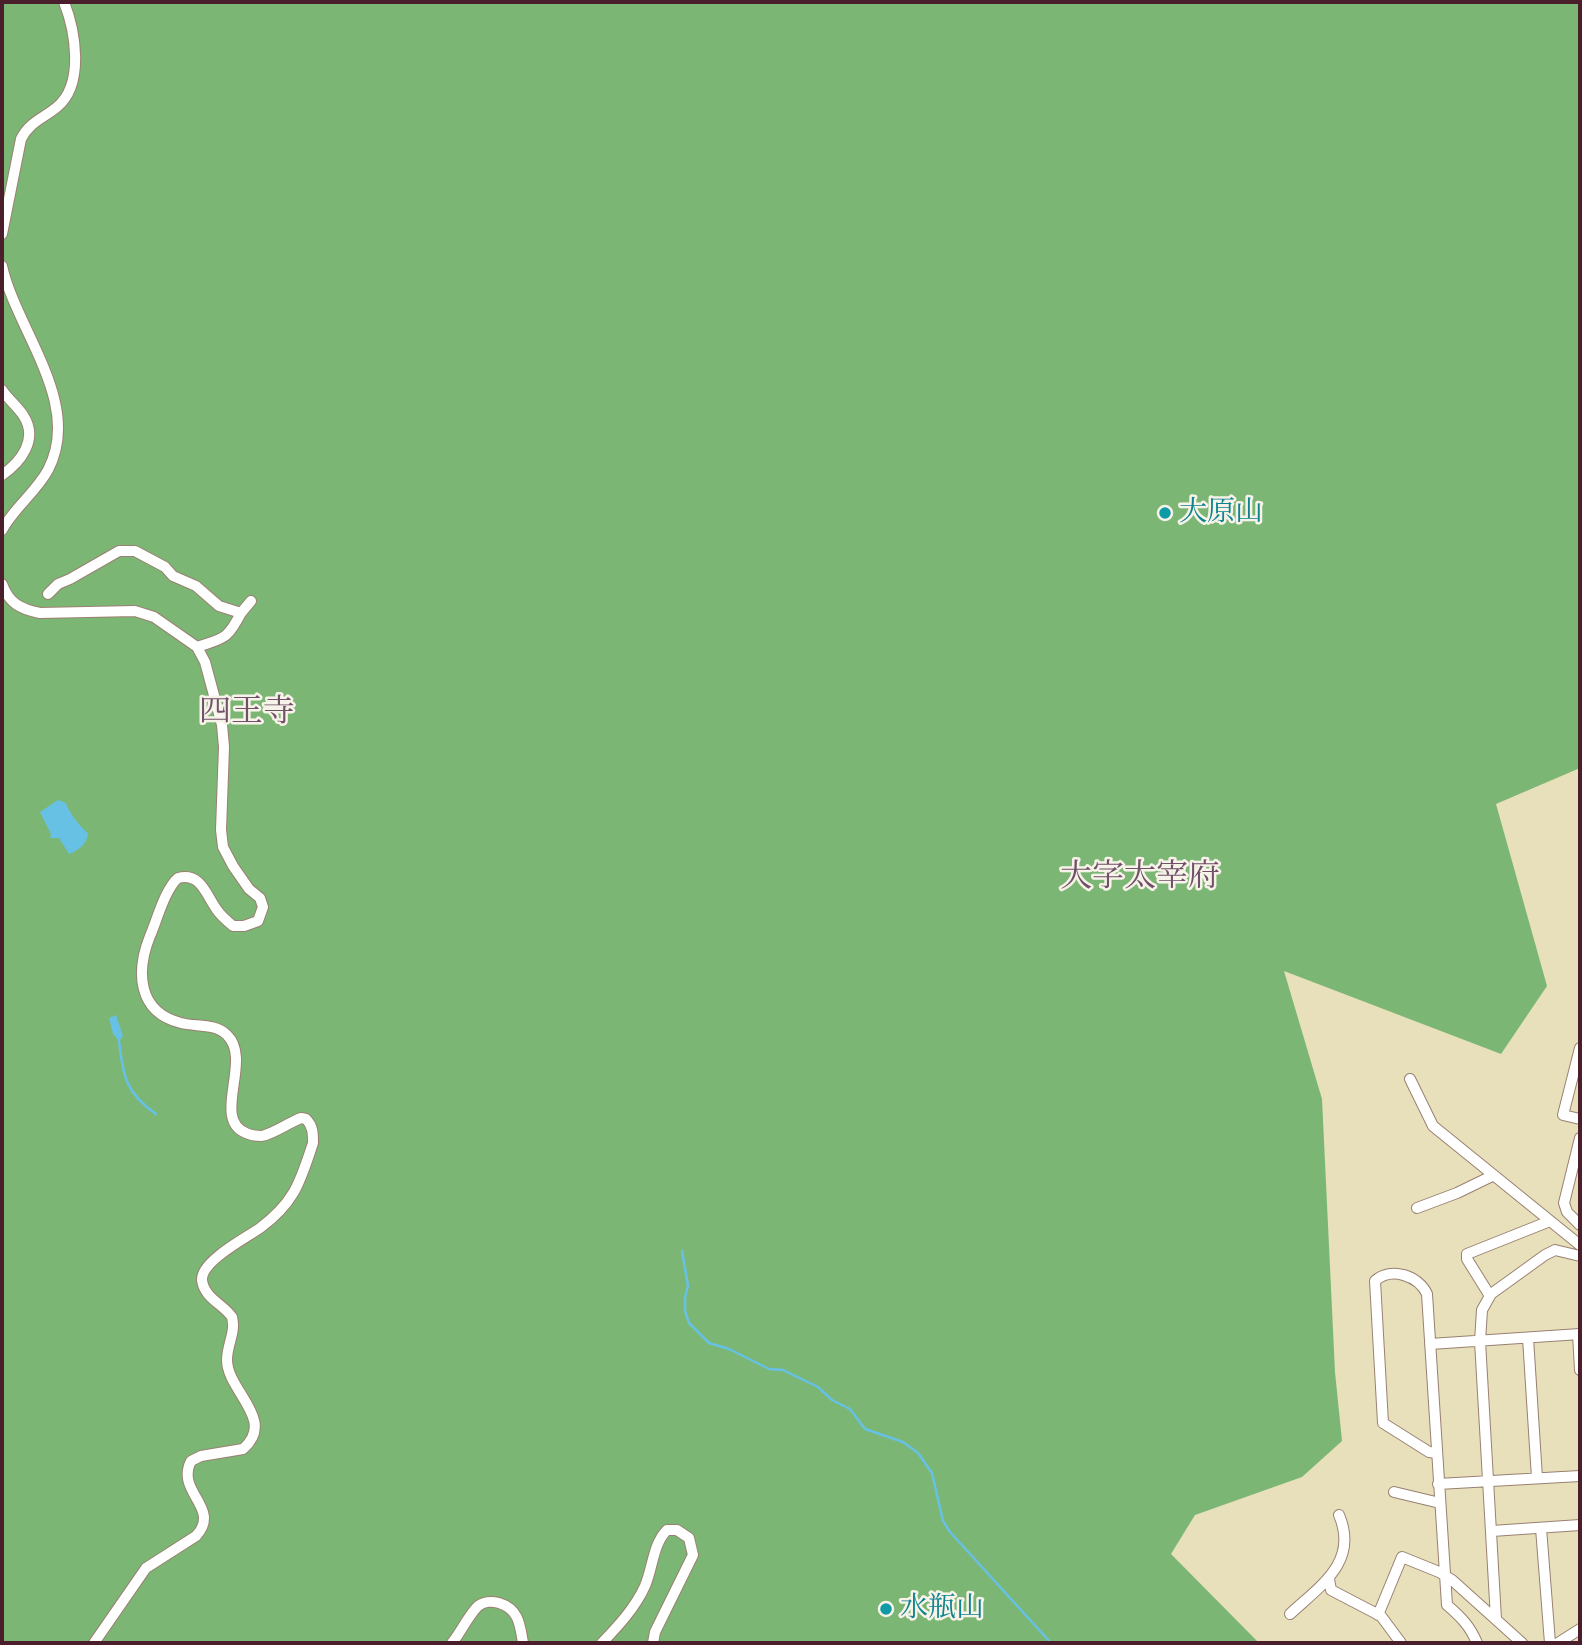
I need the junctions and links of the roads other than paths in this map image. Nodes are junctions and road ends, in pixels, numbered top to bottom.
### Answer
1 (64, 2) edge
2 (2, 234) edge
3 (2, 266) edge
4 (2, 390) edge
5 (2, 475) edge
6 (2, 530) edge
7 (2, 584) edge
8 (48, 594) dead end
9 (251, 601) dead end
10 (6, 602) edge
11 (241, 613) junction
12 (197, 646) junction
13 (1580, 1048) edge
14 (1410, 1079) dead end
15 (1580, 1119) edge
16 (1580, 1139) edge
17 (1577, 1164) edge
18 (1492, 1176) junction
19 (1417, 1208) dead end
20 (1550, 1221) junction
21 (1580, 1225) edge
22 (1580, 1245) edge
23 (1580, 1256) edge
24 (1490, 1296) junction
25 (1579, 1334) edge
26 (1528, 1338) junction
27 (1480, 1341) junction
28 (1430, 1344) junction
29 (1580, 1370) edge
30 (1436, 1453) junction
31 (1580, 1476) edge
32 (1537, 1478) junction
33 (1489, 1481) junction
34 (1438, 1484) junction
35 (1394, 1492) dead end
36 (1440, 1503) junction
37 (1339, 1515) dead end
38 (1580, 1525) edge
39 (1541, 1528) junction
40 (1492, 1531) junction
41 (1445, 1576) junction
42 (1329, 1579) junction
43 (1290, 1614) dead end
44 (1378, 1615) junction
45 (1496, 1619) junction
46 (1580, 1629) edge
47 (94, 1643) edge
48 (452, 1643) edge
49 (523, 1643) edge
50 (602, 1643) edge
51 (653, 1643) edge
52 (1401, 1643) edge
53 (1477, 1643) edge
54 (1522, 1643) edge
55 (1550, 1643) edge
56 (1558, 1643) edge

1 - 2 street
3 - 6 street
4 - 5 street
7 - 10 street
8 - 11 street
9 - 11 street
10 - 12 street
11 - 12 street
12 - 47 street
13 - 15 street
14 - 18 street
16 - 17 street
17 - 21 street
18 - 19 street
18 - 20 street
20 - 22 street
20 - 24 street
23 - 24 street
24 - 27 street
25 - 26 street
25 - 29 street
26 - 27 street
26 - 32 street
27 - 28 street
27 - 33 street
28 - 30 street
28 - 30 street
30 - 34 street
31 - 32 street
32 - 33 street
33 - 34 street
33 - 40 street
34 - 36 street
35 - 36 street
36 - 41 street
37 - 42 street
38 - 39 street
39 - 40 street
39 - 55 street
40 - 45 street
41 - 44 street
41 - 45 street
41 - 53 street
42 - 43 street
42 - 44 street
44 - 52 street
45 - 54 street
46 - 56 street
48 - 49 street
50 - 51 street

